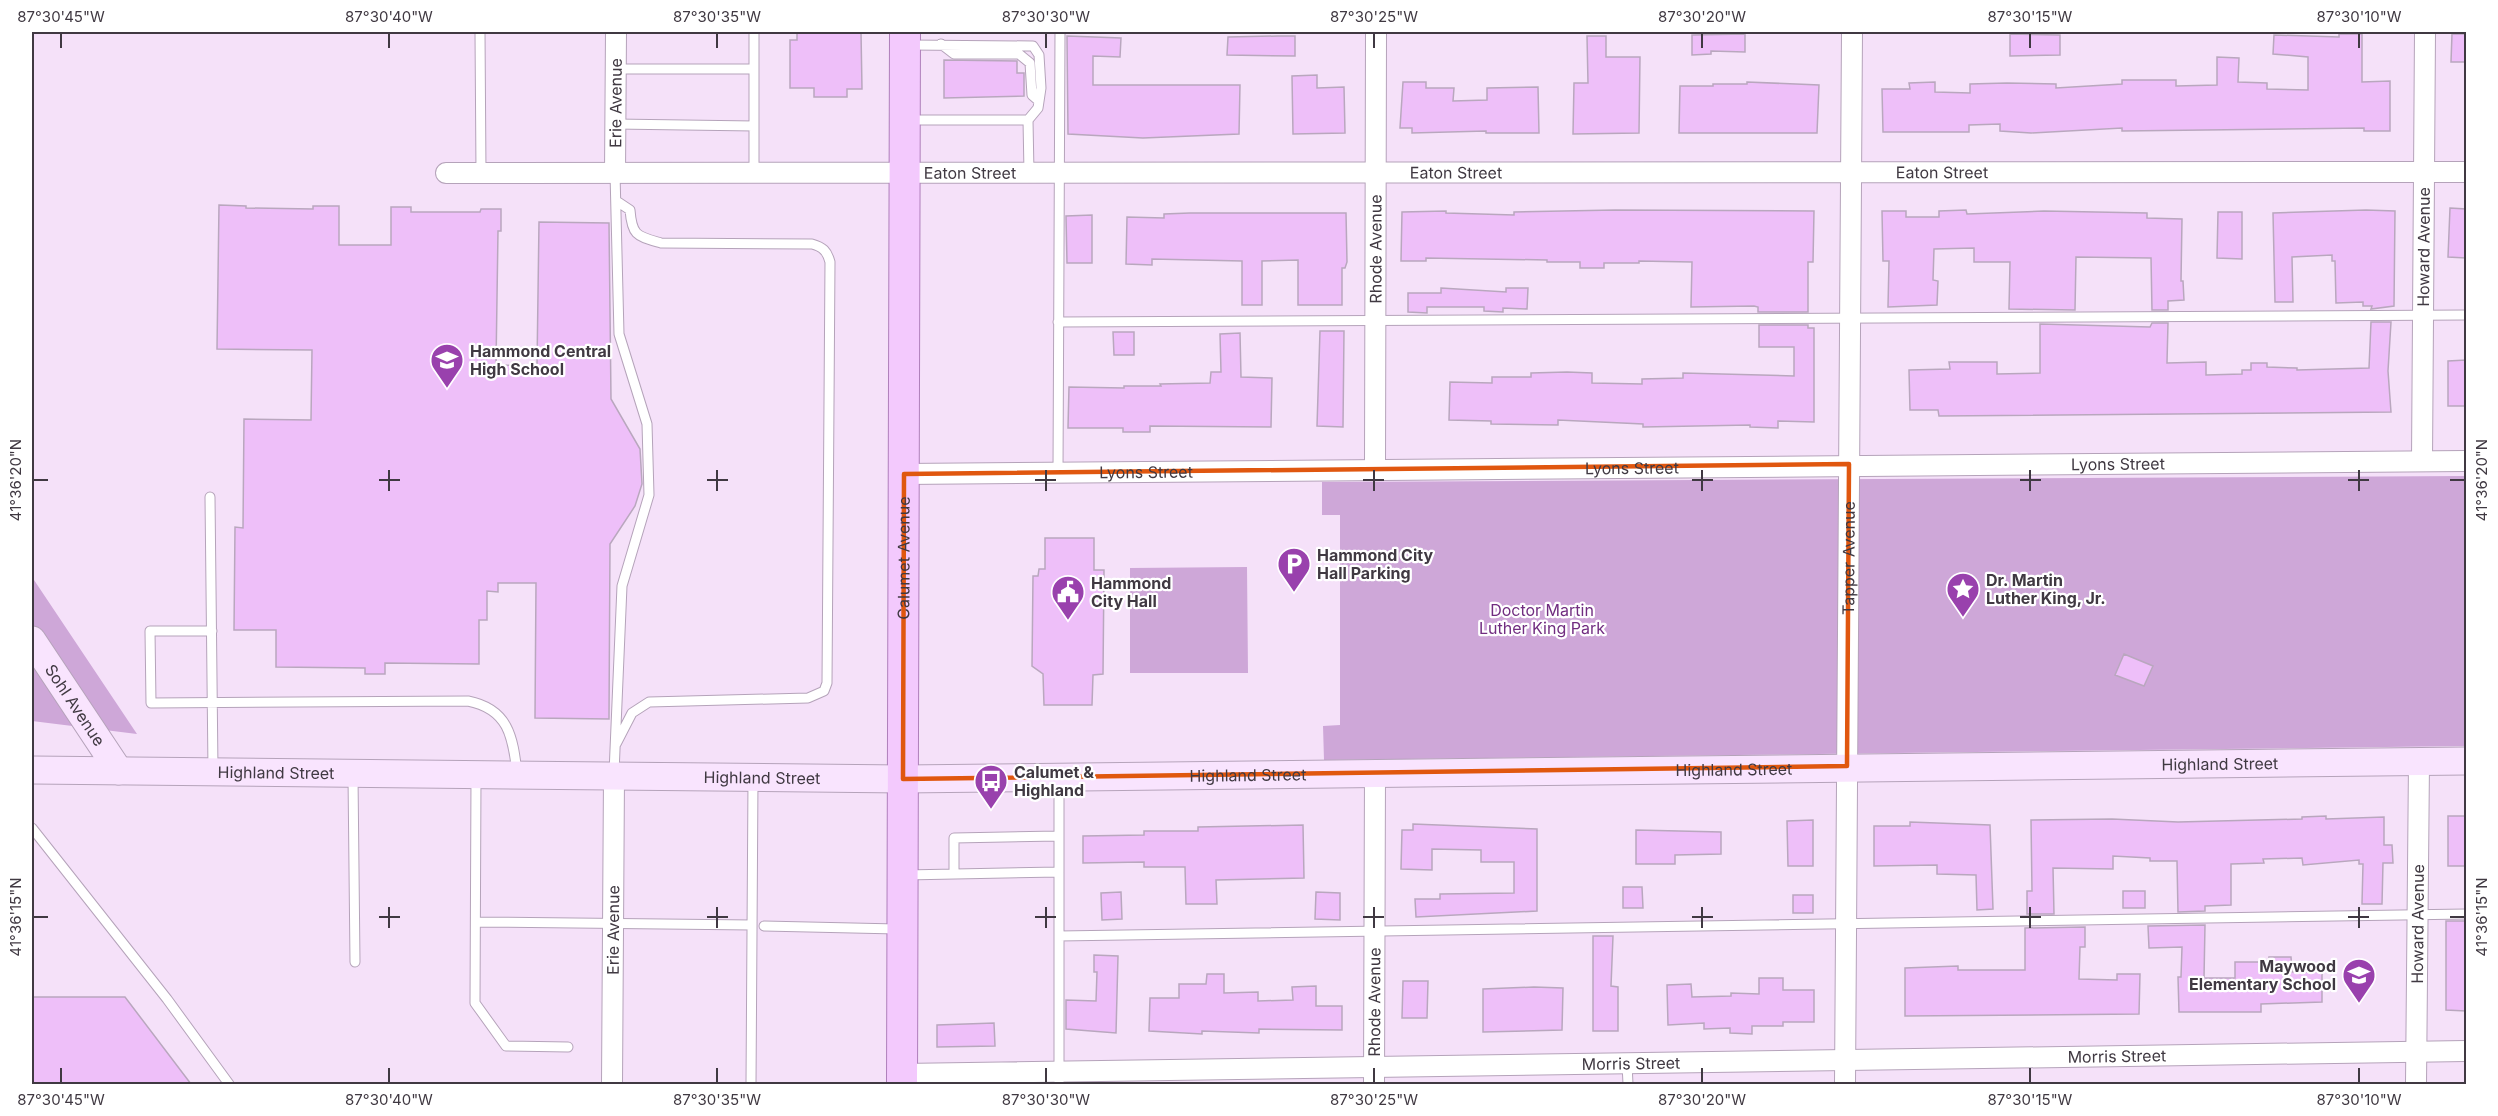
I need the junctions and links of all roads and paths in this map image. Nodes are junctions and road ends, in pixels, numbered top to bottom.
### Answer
1 (480, 32) edge
2 (616, 32) edge
3 (754, 32) edge
4 (1059, 32) edge
5 (1376, 32) edge
6 (1852, 32) edge
7 (2425, 32) edge
8 (905, 38) edge
9 (941, 44) junction
10 (615, 69) junction
11 (754, 69) junction
12 (1040, 101) junction
13 (904, 120) junction
14 (1028, 120) junction
15 (615, 124) junction
16 (754, 126) junction
17 (446, 172) dead end
18 (480, 172) junction
19 (1377, 172) junction
20 (1851, 172) junction
21 (2424, 172) junction
22 (2466, 172) edge
23 (615, 173) junction
24 (754, 173) junction
25 (904, 173) junction
26 (1029, 173) junction
27 (1059, 173) junction
28 (618, 202) junction
29 (2424, 315) junction
30 (2466, 315) edge
31 (1850, 318) junction
32 (1058, 322) junction
33 (1376, 322) junction
34 (2422, 461) junction
35 (2466, 461) edge
36 (1848, 464) junction
37 (1375, 468) junction
38 (1058, 472) junction
39 (904, 474) junction
40 (210, 496) dead end
41 (212, 631) junction
42 (32, 640) edge
43 (213, 702) junction
44 (616, 744) junction
45 (2466, 761) edge
46 (2419, 762) junction
47 (1847, 766) junction
48 (32, 770) edge
49 (119, 771) junction
50 (213, 772) junction
51 (353, 773) junction
52 (1375, 773) junction
53 (477, 775) junction
54 (517, 775) junction
55 (614, 776) junction
56 (753, 777) junction
57 (1059, 777) junction
58 (903, 779) junction
59 (32, 828) edge
60 (1058, 836) junction
61 (1059, 872) junction
62 (954, 874) junction
63 (903, 875) junction
64 (2466, 914) edge
65 (2417, 915) junction
66 (476, 922) junction
67 (613, 923) junction
68 (1846, 924) junction
69 (752, 925) junction
70 (764, 926) dead end
71 (903, 929) junction
72 (1375, 930) junction
73 (1059, 936) junction
74 (355, 962) dead end
75 (568, 1047) dead end
76 (2466, 1051) edge
77 (2416, 1052) junction
78 (1846, 1061) junction
79 (1627, 1064) junction
80 (1374, 1076) edge
81 (1013, 1078) edge
82 (1059, 1078) edge
83 (902, 1079) edge
84 (229, 1084) edge
85 (612, 1084) edge
86 (751, 1084) edge
87 (1628, 1084) edge
88 (1845, 1084) edge
89 (2415, 1084) edge

1 - 18 lane
2 - 10 street, Erie Avenue
3 - 11 lane
4 - 27 lane
5 - 19 street, Rhode Avenue
6 - 20 street, Tapper Avenue
7 - 21 street, Howard Avenue
8 - 9 lane
8 - 13 main road, Calumet Avenue
9 - 12 lane
9 - 12 lane
10 - 11 lane
10 - 15 street, Erie Avenue
11 - 16 lane
12 - 14 lane
13 - 14 lane
13 - 25 main road, Calumet Avenue
14 - 26 lane
15 - 16 lane
15 - 23 street, Erie Avenue
16 - 24 lane
17 - 18 street, Eaton Street
18 - 23 street, Eaton Street
19 - 20 street, Eaton Street
19 - 27 street, Eaton Street
19 - 33 street, Rhode Avenue
20 - 21 street, Eaton Street
20 - 31 street, Tapper Avenue
21 - 22 street, Eaton Street
21 - 29 street, Howard Avenue
23 - 24 street, Eaton Street
23 - 28 lane
24 - 25 street, Eaton Street
25 - 26 street, Eaton Street
25 - 39 main road, Calumet Avenue
26 - 27 street, Eaton Street
27 - 32 lane
28 - 44 lane
28 - 44 lane
29 - 30 lane
29 - 31 lane
29 - 34 street, Howard Avenue
31 - 33 lane
31 - 36 street, Tapper Avenue
32 - 33 lane
32 - 38 lane
33 - 37 street, Rhode Avenue
34 - 35 street, Lyons Street
34 - 36 street, Lyons Street
36 - 37 street, Lyons Street
36 - 47 street, Tapper Avenue
37 - 38 street, Lyons Street
38 - 39 street, Lyons Street
39 - 58 main road, Calumet Avenue
40 - 41 lane
41 - 43 lane
41 - 43 lane
42 - 49 street, Sohl Avenue
43 - 50 lane
43 - 54 lane
44 - 55 lane
45 - 46 street, Highland Street
46 - 47 street, Highland Street
46 - 65 street, Howard Avenue
47 - 52 street, Highland Street
47 - 68 street, Tapper Avenue
48 - 49 street, Highland Street
49 - 50 street, Highland Street
50 - 51 street, Highland Street
51 - 53 street, Highland Street
51 - 74 lane
52 - 57 street, Highland Street
52 - 72 street, Rhode Avenue
53 - 54 street, Highland Street
53 - 66 lane
54 - 55 street, Highland Street
55 - 56 street, Highland Street
55 - 67 street, Erie Avenue
56 - 58 street, Highland Street
56 - 69 lane
57 - 58 street, Highland Street
57 - 60 lane
58 - 63 main road, Calumet Avenue
59 - 84 lane
60 - 61 lane
60 - 62 lane
61 - 62 lane
61 - 73 lane
62 - 63 lane
63 - 71 main road, Calumet Avenue
64 - 65 lane
65 - 68 lane
65 - 77 street, Howard Avenue
66 - 67 lane
66 - 75 lane
67 - 69 lane
67 - 85 street, Erie Avenue
68 - 72 lane
68 - 78 street, Tapper Avenue
69 - 86 lane
70 - 71 lane
71 - 83 main road, Calumet Avenue
72 - 73 lane
72 - 80 street, Rhode Avenue
73 - 82 lane
76 - 77 street, Morris Street
77 - 78 street, Morris Street
77 - 89 street, Howard Avenue
78 - 79 street, Morris Street
78 - 88 street, Tapper Avenue
79 - 80 street, Morris Street
79 - 87 lane
80 - 82 street, Morris Street
81 - 82 street, Morris Street
81 - 83 street, Morris Street

